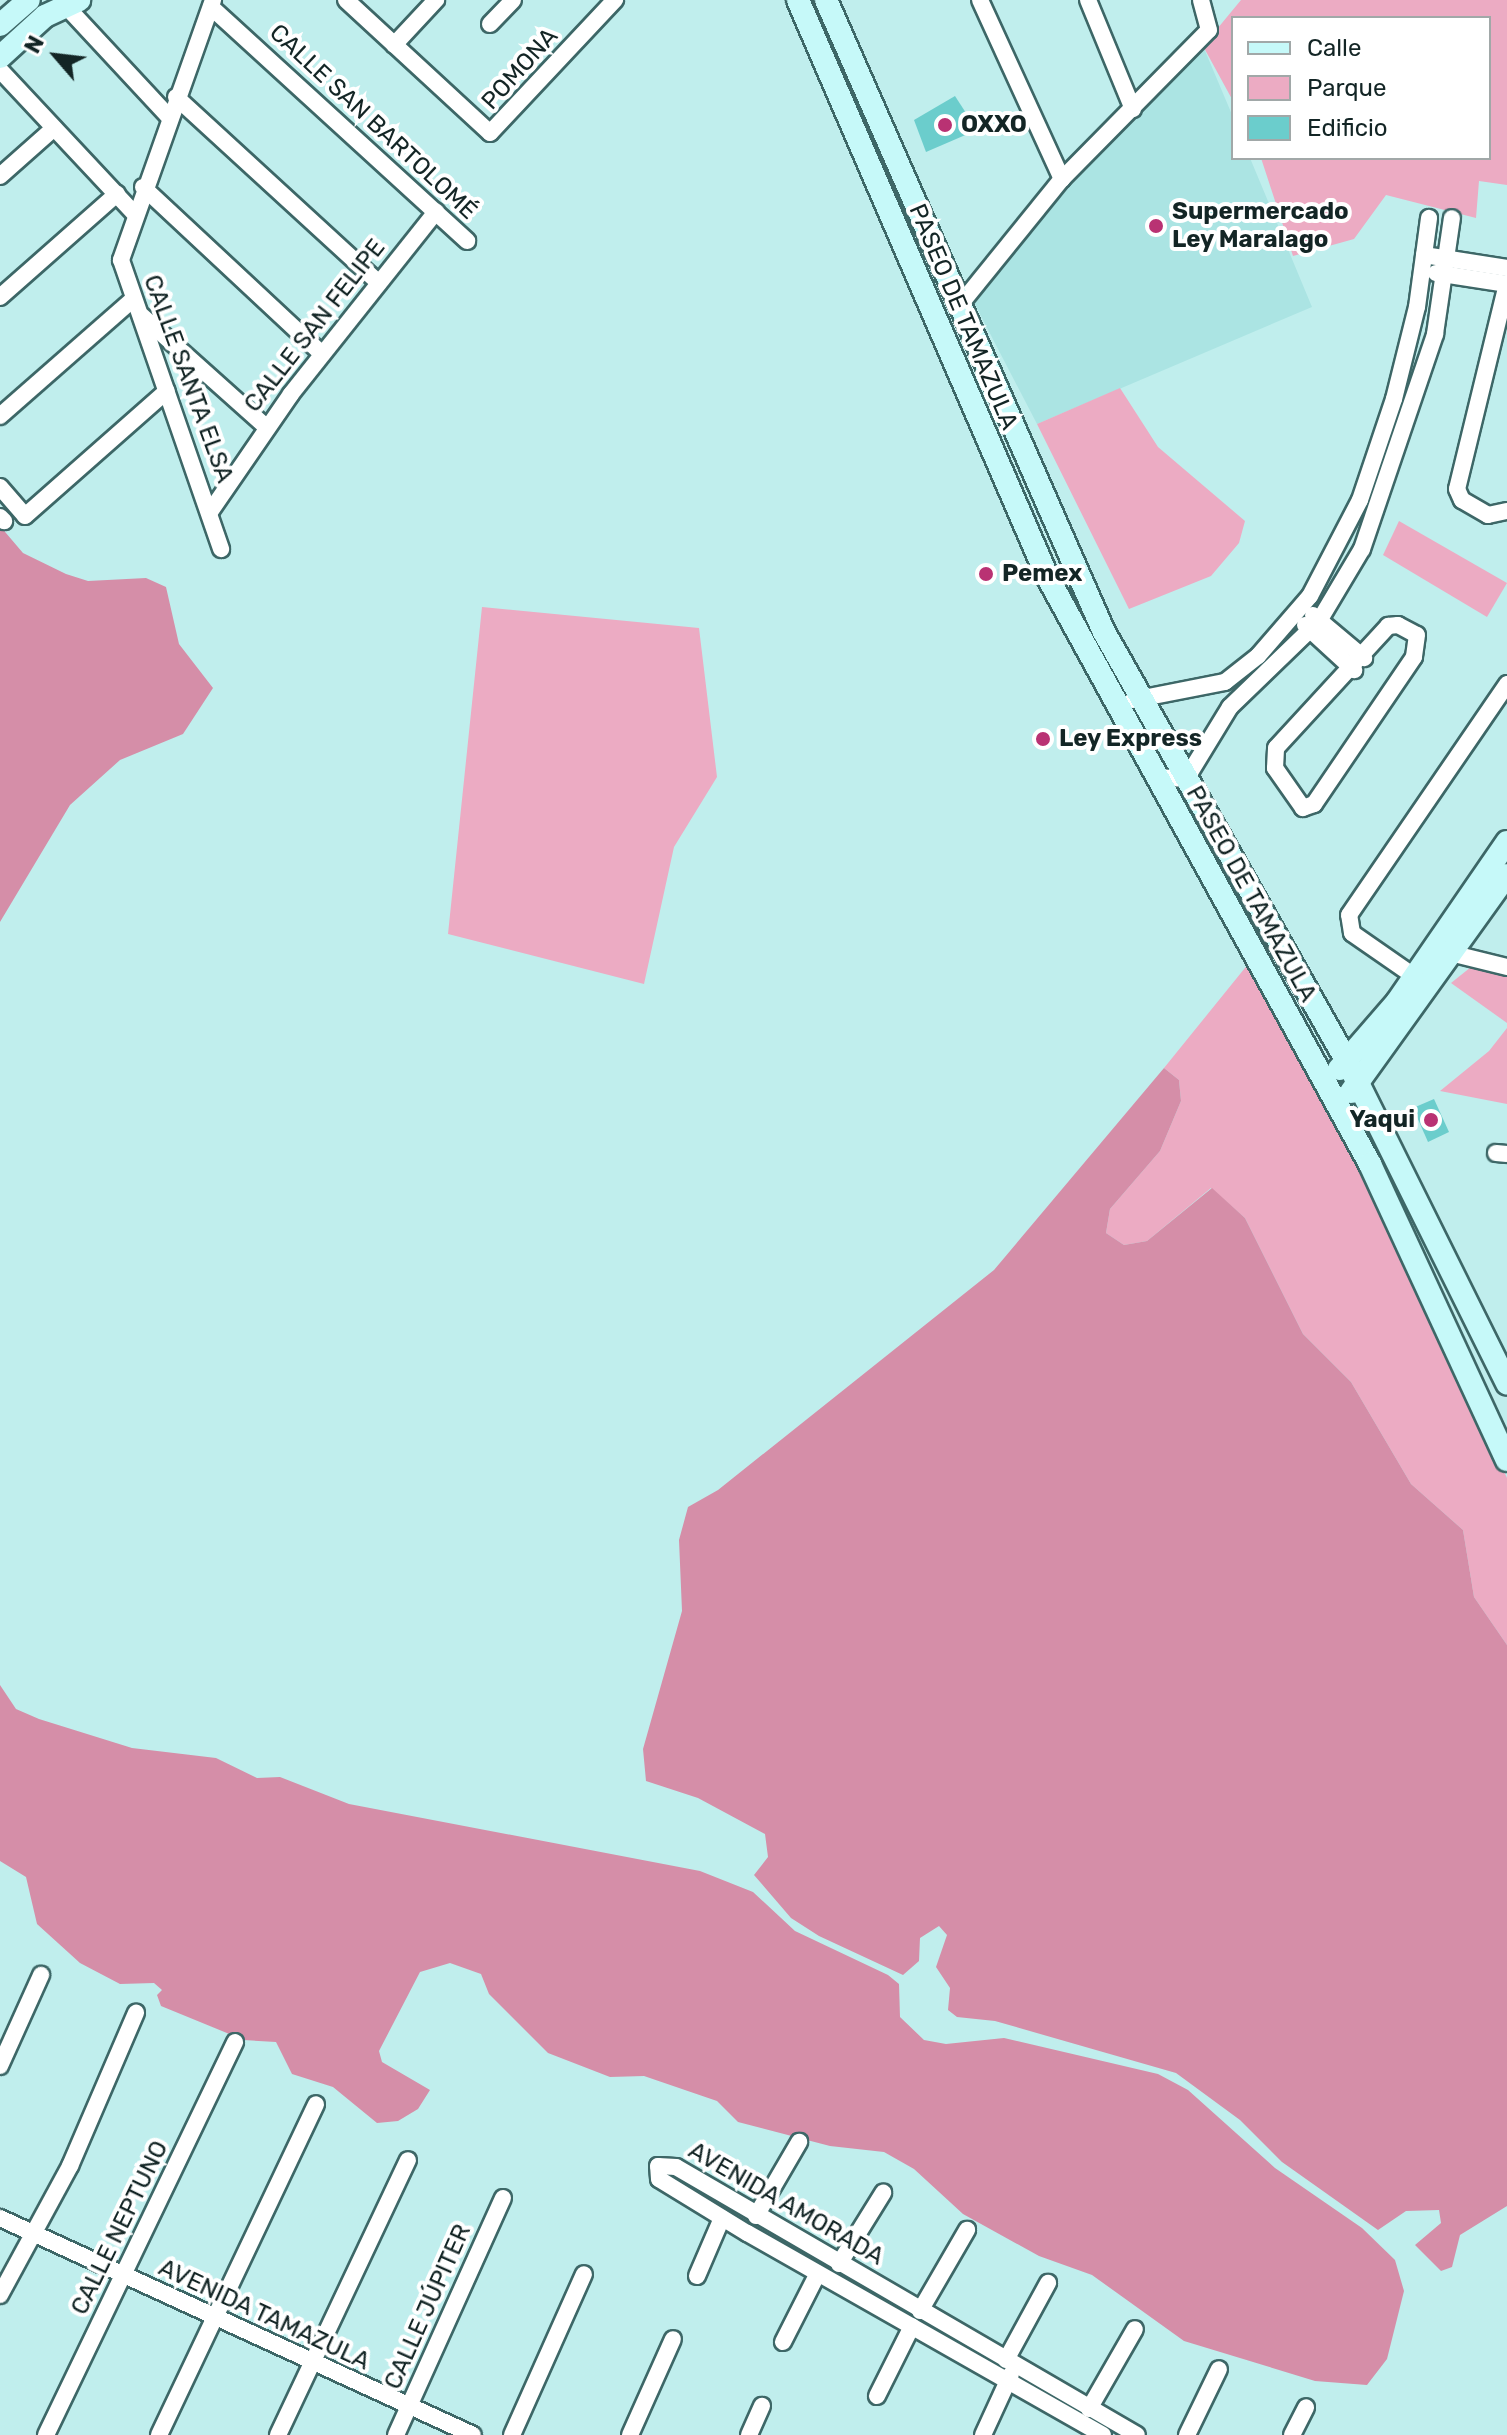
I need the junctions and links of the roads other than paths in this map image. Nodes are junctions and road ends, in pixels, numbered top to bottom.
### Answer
1 (29, 0) edge
2 (346, 0) edge
3 (436, 0) edge
4 (513, 0) edge
5 (615, 0) edge
6 (798, 0) edge
7 (826, 0) edge
8 (980, 0) edge
9 (1088, 0) edge
10 (1201, 0) edge
11 (72, 2) edge
12 (212, 3) edge
13 (490, 24) dead end
14 (0, 25) edge
15 (394, 45) junction
16 (0, 57) edge
17 (0, 70) edge
18 (176, 97) junction
19 (1133, 109) junction
20 (169, 117) junction
21 (54, 128) junction
22 (0, 176) edge
23 (1062, 179) junction
24 (143, 187) junction
25 (117, 194) junction
26 (133, 212) junction
27 (436, 212) junction
28 (1429, 218) dead end
29 (1452, 218) dead end
30 (931, 240) junction
31 (467, 241) dead end
32 (908, 251) junction
33 (1423, 263) junction
34 (1447, 267) junction
35 (1507, 268) edge
36 (379, 283) junction
37 (1507, 284) edge
38 (0, 297) edge
39 (136, 306) junction
40 (959, 306) junction
41 (1501, 350) edge
42 (322, 354) junction
43 (167, 391) junction
44 (0, 416) edge
45 (266, 427) junction
46 (0, 487) edge
47 (1360, 500) junction
48 (1379, 506) junction
49 (1507, 511) edge
50 (210, 512) junction
51 (1021, 519) junction
52 (1342, 540) junction
53 (221, 549) dead end
54 (1362, 549) junction
55 (1078, 575) junction
56 (1298, 612) junction
57 (1315, 625) junction
58 (1258, 656) junction
59 (1359, 664) junction
60 (1270, 670) junction
61 (1215, 683) junction
62 (1507, 684) edge
63 (1142, 698) junction
64 (1116, 705) junction
65 (1230, 707) junction
66 (1157, 777) junction
67 (1186, 779) junction
68 (1507, 842) edge
69 (1502, 871) edge
70 (1443, 951) junction
71 (1507, 967) edge
72 (1421, 981) junction
73 (1347, 1061) junction
74 (1326, 1082) junction
75 (1358, 1084) junction
76 (1339, 1105) junction
77 (1507, 1384) edge
78 (1507, 1460) edge
79 (41, 1975) dead end
80 (136, 2013) dead end
81 (235, 2042) dead end
82 (0, 2066) edge
83 (316, 2104) dead end
84 (799, 2142) dead end
85 (408, 2160) dead end
86 (883, 2193) dead end
87 (503, 2198) dead end
88 (756, 2216) junction
89 (0, 2218) edge
90 (722, 2218) junction
91 (776, 2227) junction
92 (967, 2230) dead end
93 (35, 2237) junction
94 (766, 2244) junction
95 (839, 2264) junction
96 (818, 2273) junction
97 (584, 2274) dead end
98 (125, 2276) junction
99 (697, 2276) dead end
100 (1048, 2283) dead end
101 (0, 2295) edge
102 (916, 2318) junction
103 (217, 2322) junction
104 (1135, 2329) dead end
105 (673, 2339) dead end
106 (783, 2342) dead end
107 (1011, 2362) junction
108 (313, 2365) junction
109 (1219, 2369) dead end
110 (1008, 2381) junction
111 (877, 2396) dead end
112 (762, 2406) dead end
113 (1306, 2407) dead end
114 (409, 2408) junction
115 (1089, 2409) junction
116 (46, 2435) edge
117 (159, 2435) edge
118 (278, 2435) edge
119 (396, 2435) edge
120 (473, 2435) edge
121 (512, 2435) edge
122 (630, 2435) edge
123 (749, 2435) edge
124 (983, 2435) edge
125 (1103, 2435) edge
126 (1137, 2435) edge
127 (1187, 2435) edge
128 (1292, 2435) edge

1 - 14 main road
2 - 15 street
3 - 15 street
4 - 13 street
5 - 15 street, POMONA
6 - 32 main road, PASEO DE TAMAZULA
7 - 30 main road, PASEO DE TAMAZULA
8 - 23 street
9 - 19 street
10 - 19 street
11 - 16 main road
11 - 20 street
12 - 18 street, CALLE SANTA ELSA
12 - 27 street, CALLE SAN BARTOLOMÉ
17 - 21 street
18 - 20 street, CALLE SANTA ELSA
18 - 36 street
19 - 23 street
20 - 24 street, CALLE SANTA ELSA
21 - 22 street
21 - 25 street
23 - 40 street
24 - 26 street, CALLE SANTA ELSA
24 - 42 street
25 - 26 street
25 - 38 street
26 - 39 street, CALLE SANTA ELSA
27 - 31 street, CALLE SAN BARTOLOMÉ
27 - 36 street, CALLE SAN FELIPE
28 - 33 street
29 - 34 street
30 - 32 main road
30 - 40 main road, PASEO DE TAMAZULA
32 - 51 main road, PASEO DE TAMAZULA
33 - 34 street
33 - 47 street
34 - 35 street
34 - 37 street
34 - 48 street
36 - 42 street, CALLE SAN FELIPE
37 - 41 street
39 - 43 street, CALLE SANTA ELSA
39 - 44 street
39 - 45 street
40 - 55 main road, PASEO DE TAMAZULA
41 - 49 street
42 - 45 street, CALLE SAN FELIPE
43 - 46 street
43 - 50 street, CALLE SANTA ELSA
45 - 50 street, CALLE SAN FELIPE
47 - 48 street
47 - 52 street
48 - 54 street
50 - 53 street, CALLE SANTA ELSA
51 - 55 main road
51 - 64 main road, PASEO DE TAMAZULA
52 - 54 street
52 - 56 street
54 - 57 street
55 - 63 main road, PASEO DE TAMAZULA
56 - 57 street
56 - 58 street
57 - 59 street
57 - 60 street
58 - 60 street
58 - 61 street
59 - 59 street
60 - 65 street
61 - 63 street
61 - 65 street
62 - 72 street
63 - 64 street
63 - 67 main road, PASEO DE TAMAZULA
64 - 66 main road, PASEO DE TAMAZULA
65 - 67 street
66 - 67 street
66 - 74 main road, PASEO DE TAMAZULA
67 - 73 main road, PASEO DE TAMAZULA
68 - 69 main road
69 - 70 main road
70 - 71 street
70 - 72 main road
72 - 73 main road
72 - 75 main road
73 - 74 main road
73 - 75 main road, PASEO DE TAMAZULA
74 - 76 main road, PASEO DE TAMAZULA
75 - 76 main road
75 - 77 main road, PASEO DE TAMAZULA
76 - 78 main road, PASEO DE TAMAZULA
79 - 82 street
80 - 93 street
81 - 98 street, CALLE NEPTUNO
83 - 103 street
84 - 88 street
85 - 108 street
86 - 95 street
87 - 114 street, CALLE JÚPITER
88 - 90 street, AVENIDA AMORADA
88 - 91 street, AVENIDA AMORADA
89 - 93 street, AVENIDA TAMAZULA
90 - 94 street, AVENIDA AMORADA
90 - 99 street
91 - 94 street
91 - 95 street, AVENIDA AMORADA
92 - 102 street
93 - 98 street, AVENIDA TAMAZULA
93 - 101 street
94 - 96 street, AVENIDA AMORADA
95 - 102 street, AVENIDA AMORADA
96 - 102 street, AVENIDA AMORADA
96 - 106 street
97 - 121 street
98 - 103 street, AVENIDA TAMAZULA
98 - 116 street, CALLE NEPTUNO
100 - 107 street
102 - 107 street, AVENIDA AMORADA
102 - 110 street, AVENIDA AMORADA
102 - 111 street
103 - 108 street, AVENIDA TAMAZULA
103 - 117 street
104 - 115 street
105 - 122 street
107 - 110 street
107 - 115 street, AVENIDA AMORADA
108 - 114 street, AVENIDA TAMAZULA
108 - 118 street
109 - 127 street
110 - 124 street
110 - 125 street, AVENIDA AMORADA
112 - 123 street
113 - 128 street
114 - 119 street, CALLE JÚPITER
114 - 120 street, AVENIDA TAMAZULA
115 - 126 street, AVENIDA AMORADA

